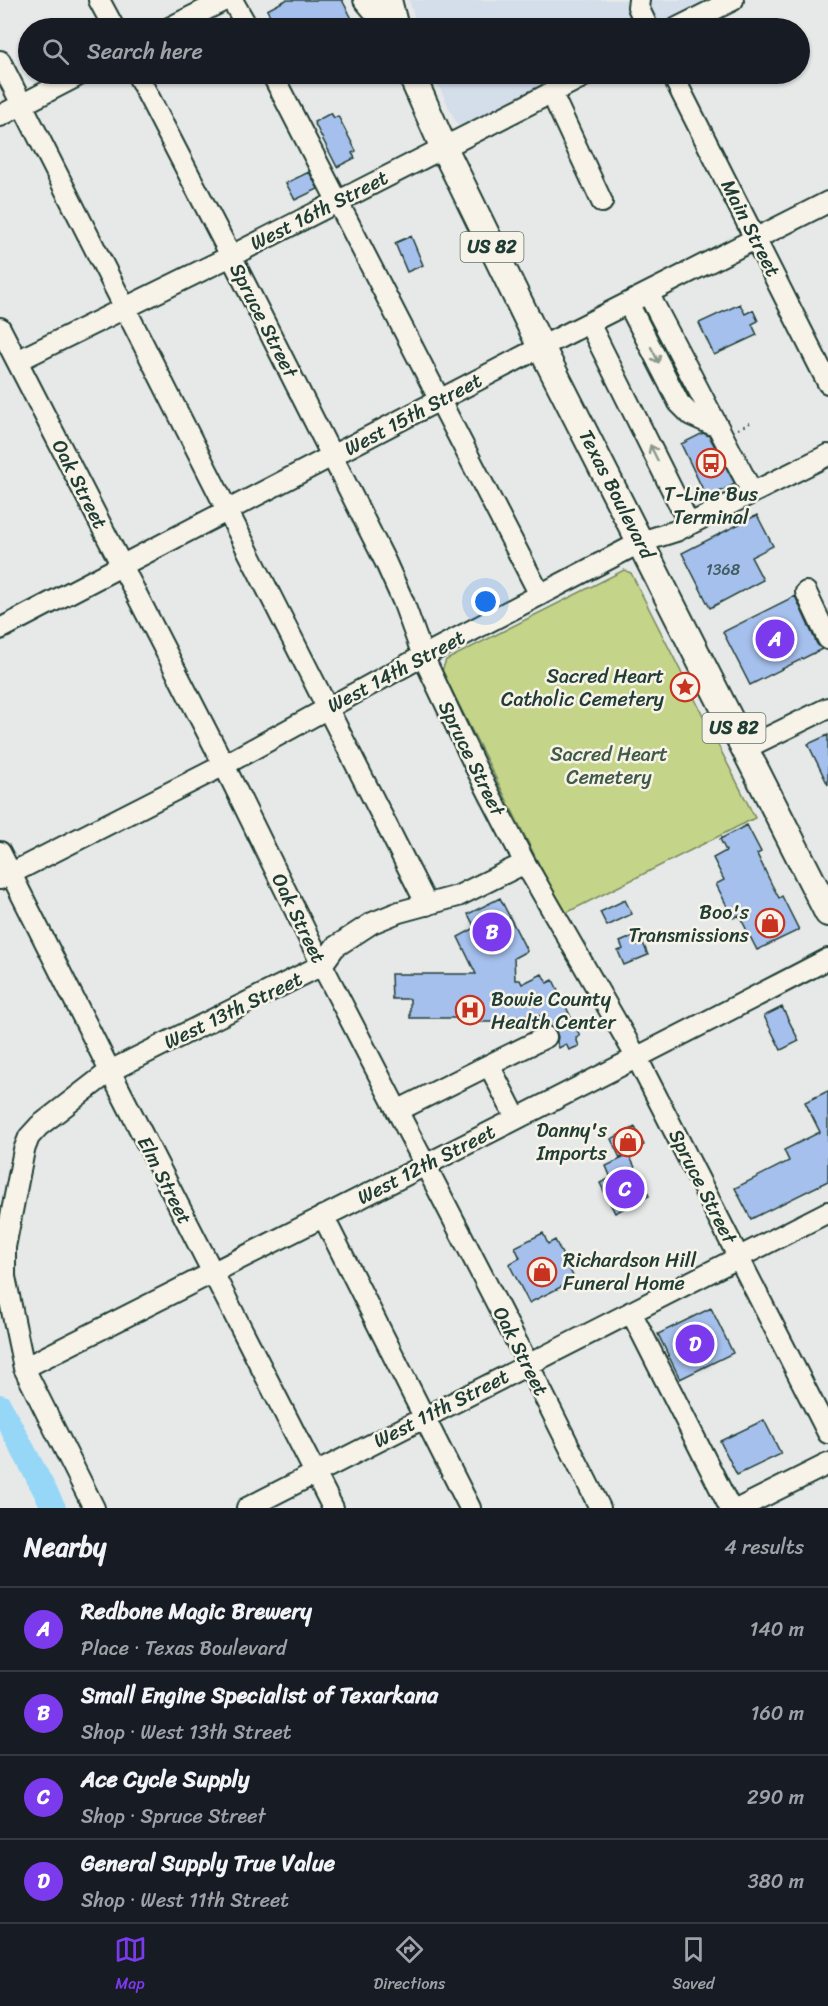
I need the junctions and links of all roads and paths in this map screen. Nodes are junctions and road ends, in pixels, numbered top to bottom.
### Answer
1 (99, 0) edge
2 (225, 0) edge
3 (232, 0) edge
4 (364, 0) edge
5 (388, 0) edge
6 (639, 0) edge
7 (733, 0) edge
8 (109, 18) edge
9 (189, 18) edge
10 (242, 18) edge
11 (382, 18) edge
12 (393, 18) edge
13 (643, 18) edge
14 (697, 18) edge
15 (0, 61) edge
16 (62, 84) edge
17 (141, 84) edge
18 (277, 84) edge
19 (415, 84) edge
20 (567, 84) edge
21 (677, 84) edge
22 (551, 92) junction
23 (22, 105) junction
24 (0, 116) edge
25 (443, 147) junction
26 (337, 201) junction
27 (602, 202) dead end
28 (828, 202) edge
29 (756, 239) junction
30 (231, 255) junction
31 (648, 293) junction
32 (628, 303) junction
33 (125, 308) junction
34 (589, 323) junction
35 (0, 328) edge
36 (541, 347) junction
37 (17, 361) junction
38 (828, 383) edge
39 (438, 400) junction
40 (718, 427) junction
41 (828, 455) edge
42 (333, 456) junction
43 (752, 492) junction
44 (227, 510) junction
45 (689, 524) junction
46 (641, 542) junction
47 (121, 565) junction
48 (806, 592) dead end
49 (540, 595) junction
50 (0, 629) edge
51 (828, 639) edge
52 (423, 656) junction
53 (328, 708) junction
54 (828, 708) edge
55 (744, 749) junction
56 (224, 765) junction
57 (0, 852) edge
58 (525, 863) junction
59 (5, 876) edge
60 (427, 904) junction
61 (828, 913) edge
62 (828, 959) edge
63 (322, 965) junction
64 (546, 1037) dead end
65 (637, 1058) junction
66 (489, 1065) junction
67 (110, 1071) junction
68 (397, 1112) junction
69 (516, 1118) junction
70 (424, 1164) junction
71 (828, 1212) edge
72 (323, 1216) junction
73 (739, 1258) junction
74 (212, 1272) junction
75 (631, 1312) junction
76 (528, 1364) junction
77 (24, 1368) junction
78 (424, 1417) junction
79 (828, 1433) edge
80 (828, 1464) edge
81 (314, 1473) junction
82 (94, 1508) edge
83 (247, 1508) edge
84 (333, 1508) edge
85 (470, 1508) edge
86 (600, 1508) edge
87 (730, 1508) edge
88 (740, 1508) edge

1 - 8 street
2 - 9 street
3 - 10 street
4 - 11 street
5 - 12 main road
6 - 13 street
7 - 14 street
15 - 23 street
16 - 23 street
17 - 30 street, Spruce Street
18 - 26 street
19 - 25 main road, Texas Boulevard / US 82
20 - 22 street, West 16th Street
21 - 29 street, Main Street
22 - 25 street, West 16th Street
22 - 27 street
23 - 24 street
23 - 33 street
25 - 26 street, West 16th Street
25 - 36 main road, Texas Boulevard / US 82
26 - 30 street, West 16th Street
26 - 39 street
28 - 29 street, West 15th Street
29 - 31 street, West 15th Street
29 - 38 street, Main Street
30 - 33 street, West 16th Street
30 - 42 street, Spruce Street
31 - 32 street, West 15th Street
31 - 40 street
32 - 34 street, West 15th Street
32 -> 40 street
33 - 37 street, West 16th Street
33 - 44 street
34 - 36 street, West 15th Street
45 -> 34 street
35 - 37 street, Oak Street
36 - 39 street, West 15th Street
36 - 46 main road, Texas Boulevard / US 82
37 - 47 street, Oak Street
39 - 42 street, West 15th Street
39 - 49 street
40 - 43 street
41 - 43 street, West 14th Street
42 - 44 street, West 15th Street
42 - 52 street, Spruce Street
43 - 45 street, West 14th Street
44 - 47 street, West 15th Street
44 - 53 street
45 - 46 street, West 14th Street
46 - 49 street, West 14th Street
46 - 55 main road, Texas Boulevard / US 82
47 - 50 street, West 15th Street
47 - 56 street, Oak Street
48 - 51 street
49 - 52 street, West 14th Street
52 - 53 street, West 14th Street
52 - 58 street, Spruce Street
53 - 56 street, West 14th Street
53 - 60 street
54 - 55 street
55 - 61 main road, Texas Boulevard / US 82
56 - 59 street, West 14th Street
56 - 63 street, Oak Street
57 - 59 street, Elm Street
58 - 60 street, West 13th Street
58 - 65 street, Spruce Street
59 - 67 street, Elm Street
60 - 63 street, West 13th Street
62 - 65 street, West 12th Street
63 - 67 street, West 13th Street
63 - 68 street, Oak Street
64 - 66 street
65 - 69 street, West 12th Street
65 - 73 street, Spruce Street
66 - 68 street
66 - 69 street
67 - 74 street, Elm Street
67 - 77 street, West 13th Street
68 - 70 street, Oak Street
69 - 70 street, West 12th Street
70 - 72 street, West 12th Street
70 - 76 street, Oak Street
71 - 73 street, West 11th Street
72 - 74 street, West 12th Street
72 - 78 street
73 - 75 street, West 11th Street
73 - 79 street, Spruce Street
74 - 77 street, West 12th Street
74 - 81 street, Elm Street
75 - 76 street, West 11th Street
75 - 87 street
76 - 78 street, West 11th Street
76 - 86 street, Oak Street
77 - 82 street, West 13th Street
78 - 81 street, West 11th Street
78 - 85 street
80 - 88 street
81 - 83 street, West 11th Street
81 - 84 street, Elm Street

